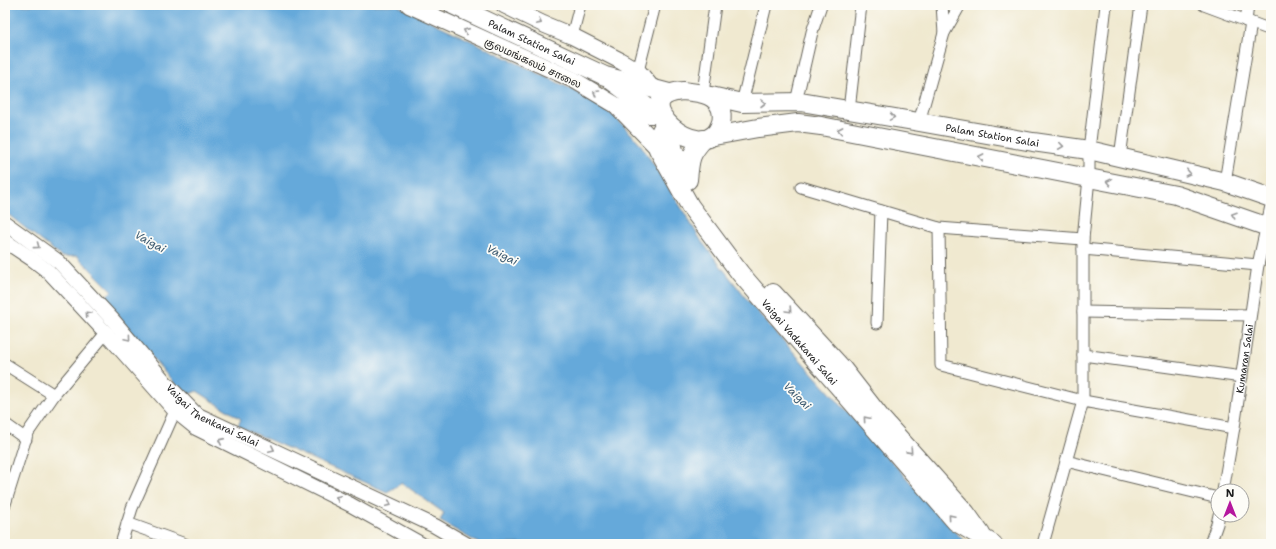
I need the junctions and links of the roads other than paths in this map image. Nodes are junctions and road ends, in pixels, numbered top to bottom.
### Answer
1 (409, 5) edge
2 (504, 5) edge
3 (580, 5) edge
4 (655, 5) edge
5 (716, 5) edge
6 (766, 5) edge
7 (821, 5) edge
8 (861, 5) edge
9 (942, 5) edge
10 (960, 5) edge
11 (1106, 5) edge
12 (1140, 5) edge
13 (1204, 5) edge
14 (1248, 5) edge
15 (455, 6) edge
16 (520, 9) edge
17 (1248, 22) junction
18 (1271, 30) edge
19 (944, 33) junction
20 (572, 36) junction
21 (638, 71) junction
22 (605, 76) junction
23 (660, 90) junction
24 (707, 95) junction
25 (796, 102) junction
26 (742, 103) junction
27 (619, 107) junction
28 (849, 110) junction
29 (665, 121) junction
30 (919, 122) junction
31 (709, 138) junction
32 (657, 146) junction
33 (1089, 150) junction
34 (1120, 157) junction
35 (1089, 178) junction
36 (688, 180) junction
37 (1225, 182) junction
38 (800, 187) dead end
39 (1271, 198) edge
40 (1271, 206) edge
41 (881, 211) junction
42 (5, 223) edge
43 (1268, 227) edge
44 (939, 228) junction
45 (5, 241) edge
46 (1083, 244) junction
47 (1258, 265) junction
48 (1083, 312) junction
49 (1250, 315) junction
50 (877, 323) dead end
51 (106, 334) junction
52 (1083, 355) junction
53 (5, 364) edge
54 (1242, 377) junction
55 (54, 396) junction
56 (1083, 401) junction
57 (175, 412) junction
58 (5, 424) edge
59 (1234, 428) junction
60 (26, 438) junction
61 (1066, 461) junction
62 (1224, 483) edge
63 (1210, 496) edge
64 (5, 504) edge
65 (127, 523) junction
66 (1217, 523) edge
67 (988, 541) edge
68 (121, 544) edge
69 (185, 544) edge
70 (421, 544) edge
71 (466, 544) edge
72 (1043, 544) edge
73 (1210, 544) edge

27 -> 1 main road, குலமங்கலம் சாலை
2 - 16 main road
3 - 20 street
4 - 21 street
5 - 24 street
6 - 26 street
7 - 25 street
8 - 28 street
9 - 19 street
10 - 19 street
11 - 33 street
12 - 34 street
13 - 17 street
14 - 17 street
15 - 22 main road, Palam Station Salai
16 -> 20 main road
17 - 18 street
17 - 37 street
19 - 30 street
20 - 21 main road
21 - 23 main road
22 - 23 main road, Palam Station Salai
22 - 29 main road, Palam Station Salai
23 - 24 main road, Palam Station Salai
23 - 29 main road, Vaigai Vadakarai Salai
24 - 26 main road, Palam Station Salai
24 - 31 main road
26 -> 25 main road, Palam Station Salai
25 - 28 main road, Palam Station Salai
27 - 29 main road, குலமங்கலம் சாலை
27 - 32 main road, Vaigai Vadakarai Salai
28 -> 30 main road, Palam Station Salai
29 - 31 main road, Palam Station Salai
29 - 32 main road
29 - 36 main road, Vaigai Vadakarai Salai
30 -> 33 main road, Palam Station Salai
35 -> 31 main road
31 - 36 main road
67 -> 32 main road, Vaigai Vadakarai Salai
33 - 34 main road, Palam Station Salai
33 - 35 street
34 -> 37 main road, Palam Station Salai
43 -> 35 main road
35 - 46 street
36 -> 67 main road, Vaigai Vadakarai Salai
37 - 39 main road, Palam Station Salai
38 - 41 street
40 - 43 street, Kumaran Salai
41 - 44 street
41 - 50 street
42 -> 71 street, Vaigai Thenkarai Salai
43 - 47 street, Kumaran Salai
44 - 46 street
44 - 56 street
51 -> 45 street, Vaigai Thenkarai Salai
46 - 47 street
46 - 48 street
47 - 49 street, Kumaran Salai
48 - 49 street
48 - 52 street
49 - 54 street, Kumaran Salai
51 - 55 street
51 - 57 street, Vaigai Thenkarai Salai
52 - 54 street
52 - 56 street
53 - 55 street
54 - 59 street, Kumaran Salai
55 - 60 street
56 - 59 street
56 - 61 street
57 - 65 street
70 -> 57 street, Vaigai Thenkarai Salai
58 - 60 street
59 - 62 street, Kumaran Salai
60 - 64 street
61 - 63 street
61 - 72 street
65 - 68 street
65 - 69 street
66 - 73 street

